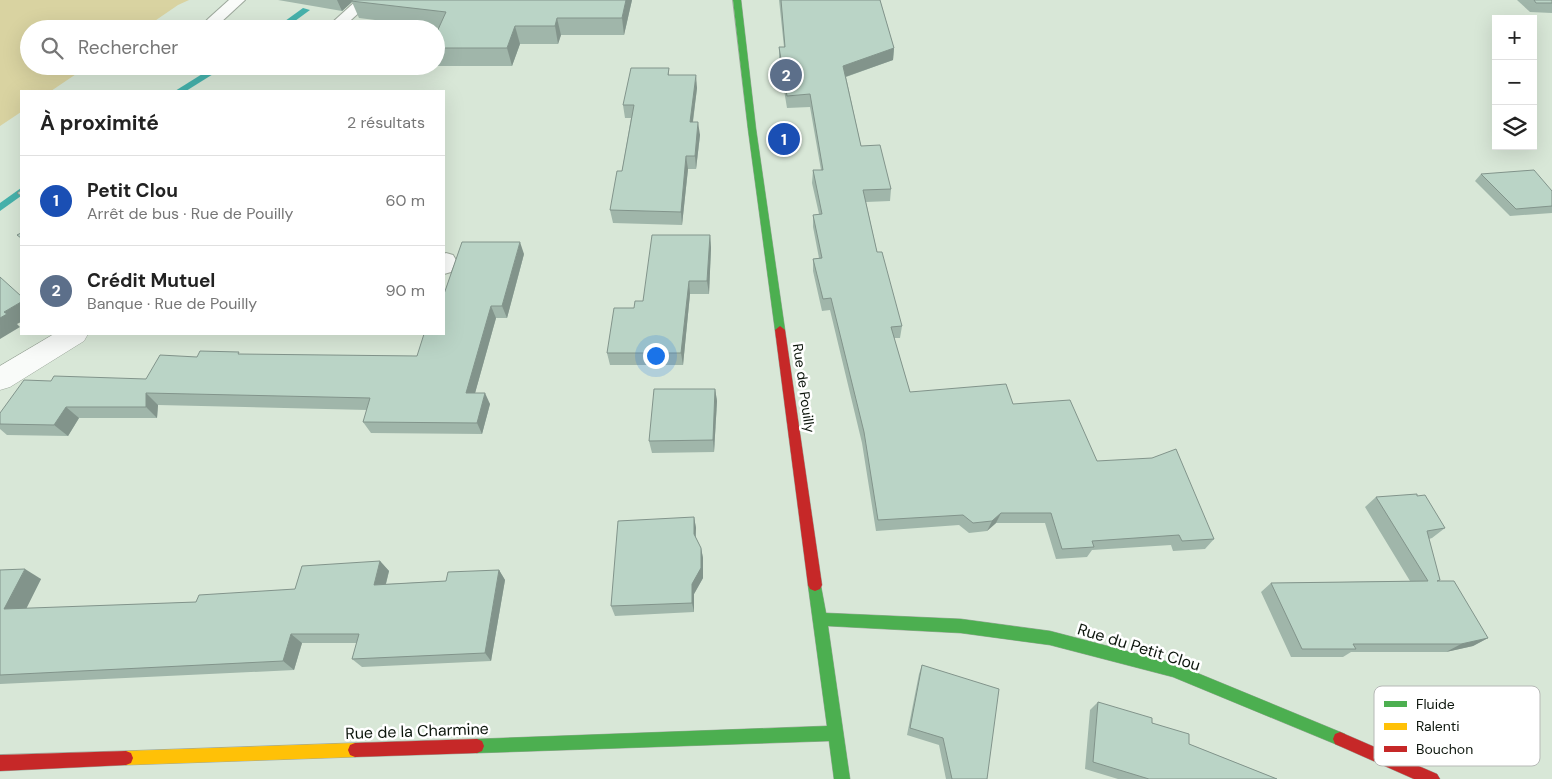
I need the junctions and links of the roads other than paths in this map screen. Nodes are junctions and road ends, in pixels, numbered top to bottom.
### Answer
1 (238, 0) edge
2 (366, 0) edge
3 (737, 0) edge
4 (215, 20) edge
5 (343, 20) edge
6 (73, 335) edge
7 (0, 379) edge
8 (819, 619) junction
9 (835, 733) junction
10 (1374, 754) edge
11 (0, 763) edge
12 (1402, 766) edge
13 (842, 779) edge
14 (1432, 779) edge

1 - 4 lane
2 - 5 lane
3 - 8 main road, Rue de Pouilly
6 - 7 street
8 - 9 main road, Rue de Pouilly
8 - 10 main road, Rue du Petit Clou
9 - 11 main road, Rue de la Charmine
9 - 13 main road, Rue de Pouilly
12 - 14 main road, Rue du Petit Clou

